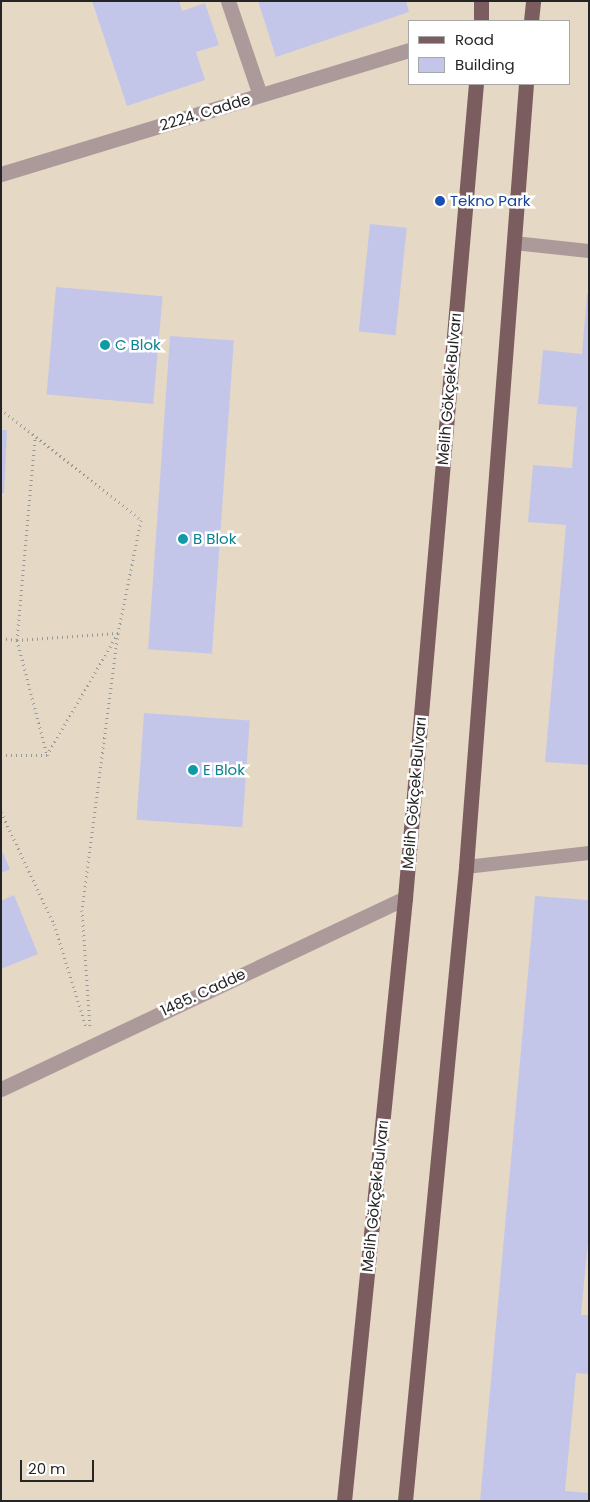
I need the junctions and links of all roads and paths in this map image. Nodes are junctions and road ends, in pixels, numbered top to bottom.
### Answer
1 (228, 1) edge
2 (481, 1) edge
3 (532, 1) edge
4 (481, 20) edge
5 (531, 20) edge
6 (408, 50) edge
7 (476, 85) edge
8 (526, 85) edge
9 (260, 95) junction
10 (1, 174) edge
11 (514, 244) junction
12 (589, 251) edge
13 (1, 409) edge
14 (35, 437) junction
15 (118, 633) junction
16 (1, 638) edge
17 (17, 640) junction
18 (1, 754) edge
19 (47, 756) junction
20 (1, 812) edge
21 (589, 853) edge
22 (466, 867) junction
23 (405, 898) junction
24 (91, 1044) junction
25 (1, 1089) edge
26 (344, 1501) edge
27 (405, 1501) edge

1 - 9 street
2 - 4 main road
3 - 5 main road
6 - 9 street, 2224. Cadde
7 - 23 main road, Melih Gökçek Bulvarı
8 - 11 main road
9 - 10 street, 2224. Cadde
11 - 12 lane
11 - 22 main road
13 - 14 path
14 - 15 path
14 - 17 path
15 - 17 path
15 - 19 path
15 - 24 path
16 - 17 path
17 - 19 path
18 - 19 path
20 - 24 path
21 - 22 lane
22 - 27 main road
23 - 24 street, 1485. Cadde
23 - 26 main road, Melih Gökçek Bulvarı
24 - 25 street, 1485. Cadde

